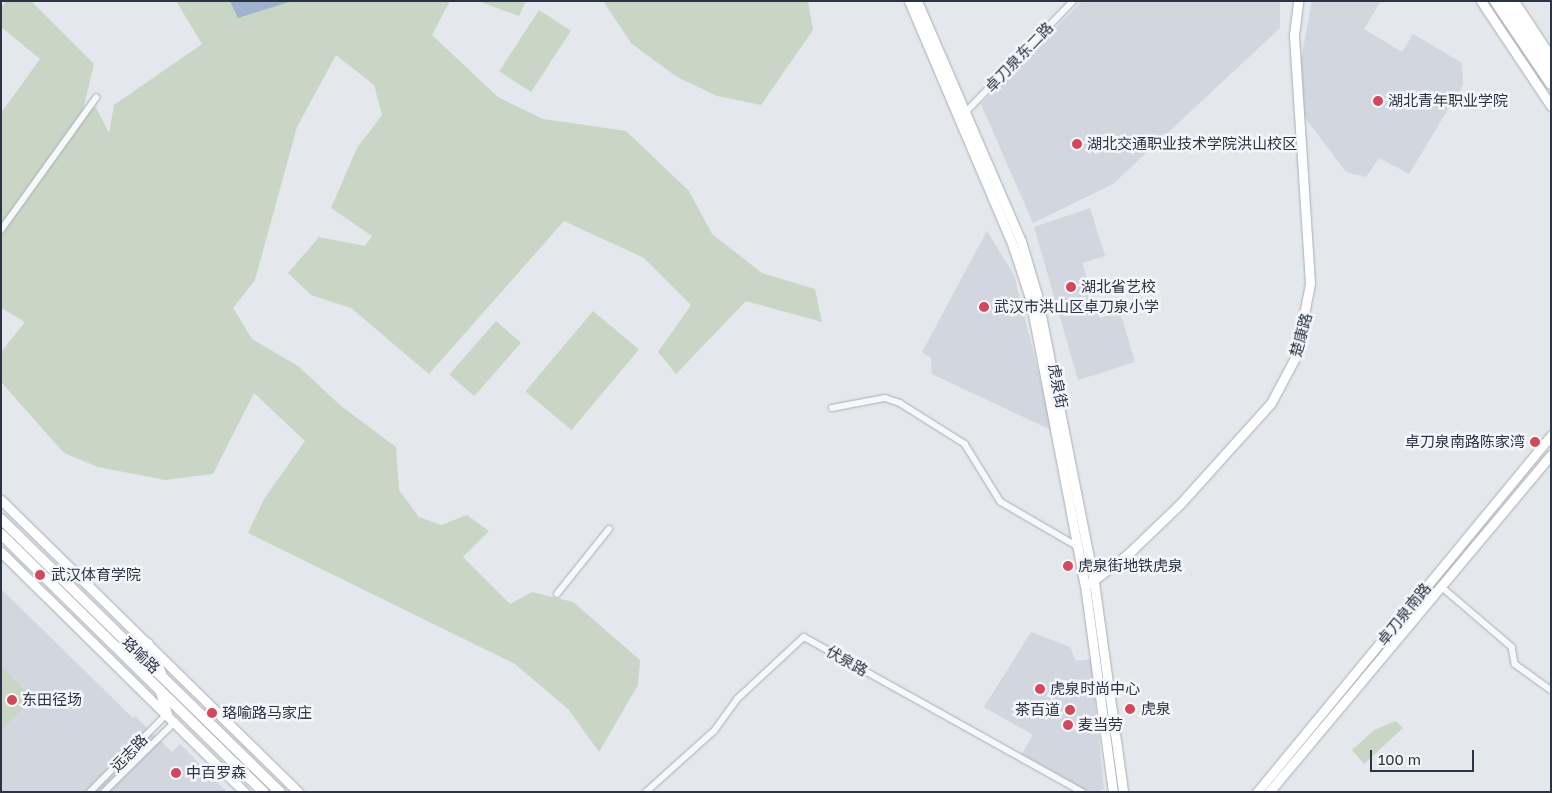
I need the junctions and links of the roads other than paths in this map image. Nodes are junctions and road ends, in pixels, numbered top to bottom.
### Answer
1 (909, 1) edge
2 (917, 1) edge
3 (1073, 1) edge
4 (1298, 1) edge
5 (1481, 1) edge
6 (1495, 1) edge
7 (1504, 1) edge
8 (1514, 1) edge
9 (1551, 57) edge
10 (1551, 71) edge
11 (1551, 84) edge
12 (96, 98) dead end
13 (1551, 106) edge
14 (965, 113) junction
15 (1, 230) edge
16 (832, 408) dead end
17 (1551, 435) edge
18 (1551, 454) edge
19 (1, 500) edge
20 (1, 519) edge
21 (609, 529) dead end
22 (1, 534) edge
23 (1077, 546) junction
24 (1, 552) edge
25 (1090, 583) junction
26 (1442, 587) junction
27 (557, 594) dead end
28 (148, 644) junction
29 (164, 678) junction
30 (1551, 690) edge
31 (160, 691) junction
32 (171, 718) junction
33 (90, 792) edge
34 (104, 792) edge
35 (244, 792) edge
36 (264, 792) edge
37 (280, 792) edge
38 (298, 792) edge
39 (646, 792) edge
40 (1083, 792) edge
41 (1113, 792) edge
42 (1123, 792) edge
43 (1258, 792) edge
44 (1269, 792) edge

1 - 23 main road, 虎泉街
2 - 14 main road, 虎泉街
3 - 14 street, 卓刀泉东二路
4 - 25 main road, 楚康路
5 - 13 main road
6 - 11 highway
7 - 10 highway
8 - 9 main road
12 - 15 street
14 - 25 main road, 虎泉街
16 - 23 street
17 - 43 main road, 卓刀泉南路
18 - 26 main road, 卓刀泉南路
19 - 28 main road
20 - 29 highway, 珞喻路
21 - 27 street
22 - 31 highway, 珞喻路
23 - 25 main road, 虎泉街
24 - 32 main road
25 - 41 main road, 虎泉街
25 - 42 main road, 虎泉街
26 - 30 street
26 - 44 main road, 卓刀泉南路
28 - 29 highway
28 - 38 main road
29 - 37 highway, 珞喻路
31 - 32 highway
31 - 36 highway, 珞喻路
32 - 33 street, 远志路
32 - 34 street, 远志路
32 - 35 main road
39 - 40 street, 伏泉路

